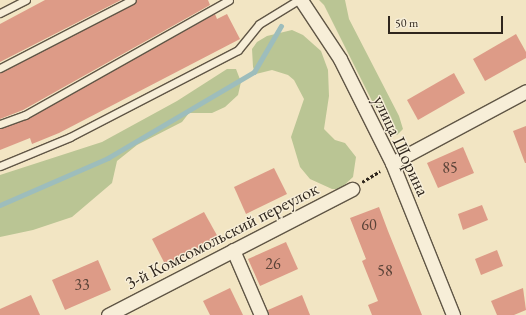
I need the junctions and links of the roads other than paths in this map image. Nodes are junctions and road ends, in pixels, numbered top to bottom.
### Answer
1 (26, 0) edge
2 (132, 0) edge
3 (229, 0) edge
4 (298, 0) edge
5 (301, 0) edge
6 (0, 13) edge
7 (0, 68) edge
8 (526, 91) edge
9 (0, 124) edge
10 (392, 163) junction
11 (0, 166) edge
12 (352, 189) road end
13 (233, 250) junction
14 (108, 315) edge
15 (261, 315) edge
16 (453, 315) edge

1 - 6 lane
2 - 7 lane
3 - 9 lane
4 - 11 lane
5 - 10 street, улица Шорина
8 - 10 street
10 - 16 street, улица Шорина
12 - 13 street, 3-й Комсомольский переулок
13 - 14 street, 3-й Комсомольский переулок
13 - 15 street

